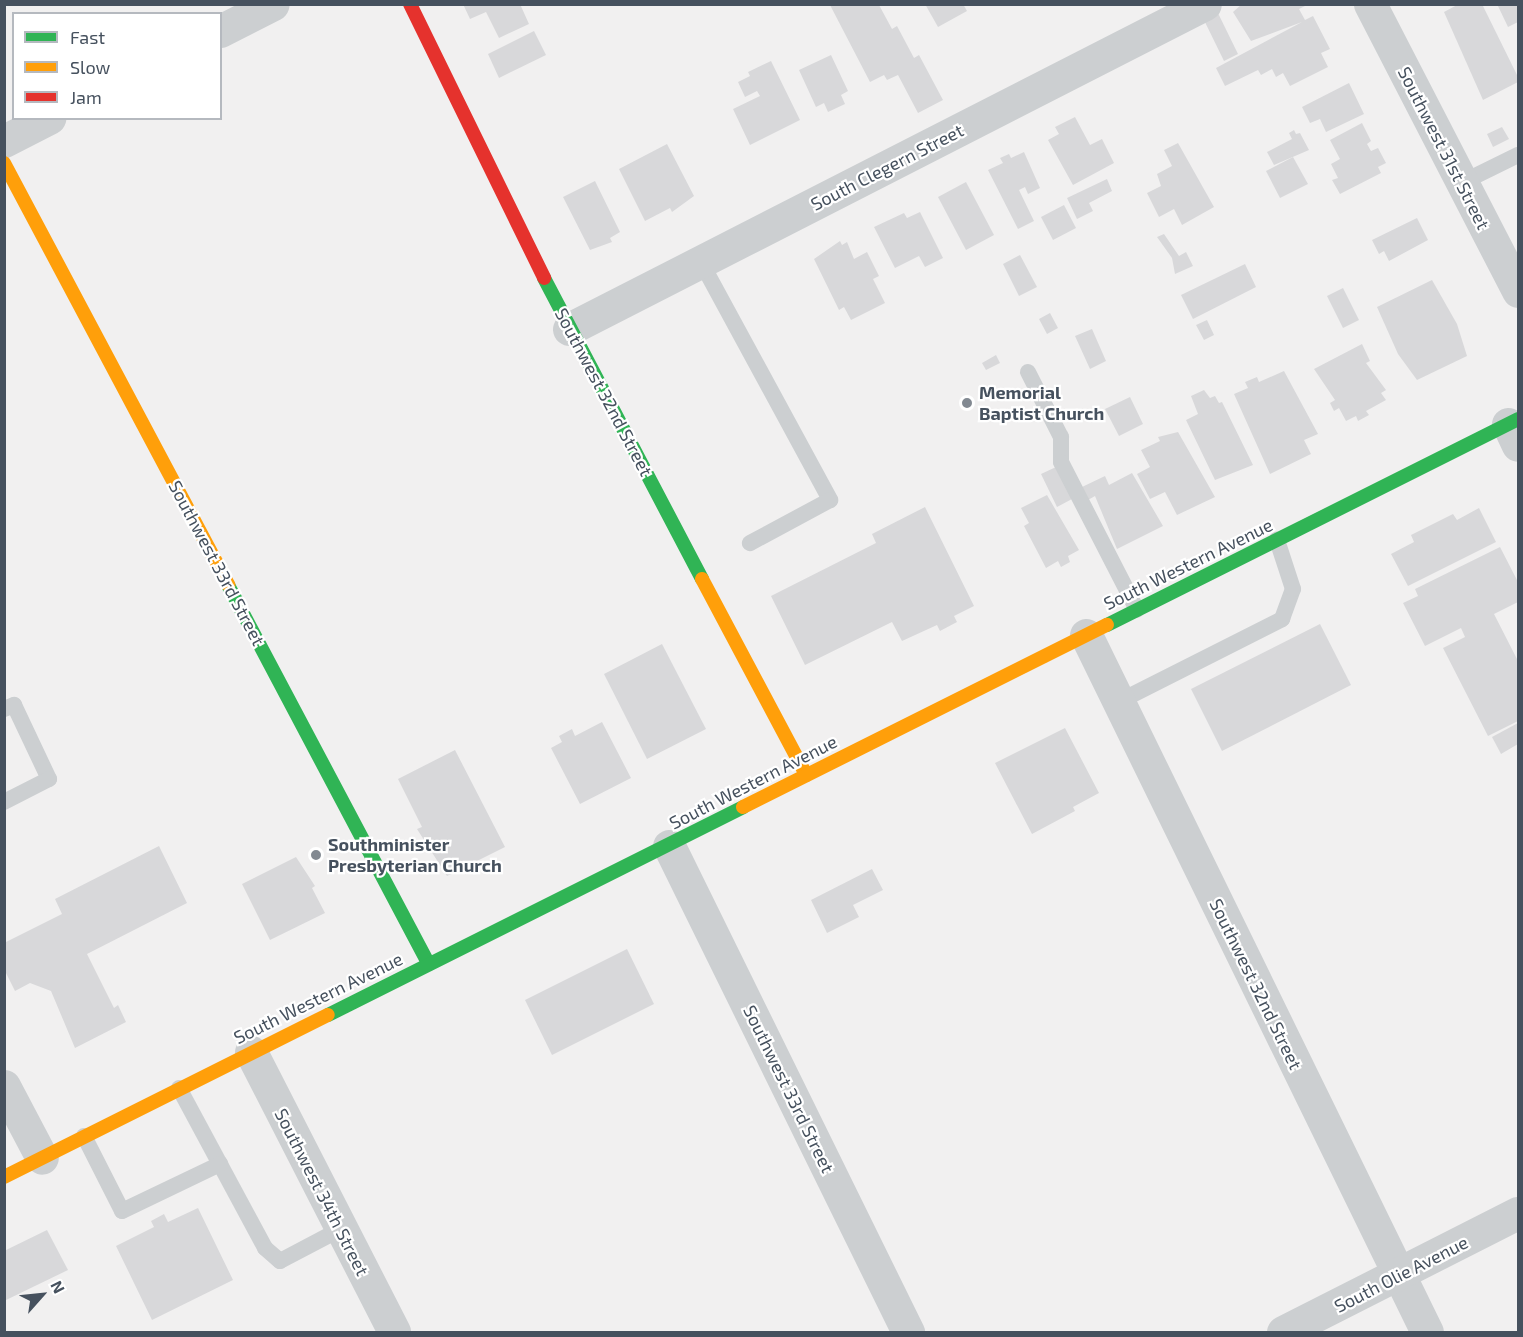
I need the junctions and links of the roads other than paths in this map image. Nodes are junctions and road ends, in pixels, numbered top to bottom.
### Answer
1 (273, 4) edge
2 (410, 4) edge
3 (1206, 4) edge
4 (1370, 4) edge
5 (222, 30) edge
6 (46, 120) edge
7 (4, 141) edge
8 (1518, 155) edge
9 (4, 163) edge
10 (1461, 183) junction
11 (701, 262) junction
12 (1518, 291) edge
13 (569, 329) junction
14 (1028, 372) dead end
15 (1515, 430) edge
16 (1277, 540) junction
17 (750, 543) dead end
18 (1137, 610) junction
19 (1086, 635) junction
20 (1118, 702) junction
21 (9, 707) edge
22 (806, 776) junction
23 (4, 802) edge
24 (669, 846) junction
25 (429, 964) junction
26 (251, 1052) junction
27 (4, 1086) edge
28 (179, 1088) junction
29 (84, 1136) junction
30 (42, 1158) junction
31 (220, 1164) junction
32 (4, 1177) edge
33 (1518, 1213) edge
34 (341, 1229) junction
35 (1399, 1277) junction
36 (394, 1332) edge
37 (908, 1332) edge
38 (1283, 1332) edge
39 (1427, 1332) edge

1 - 5 street
2 - 13 street, Southwest 32nd Street
3 - 11 street, South Clegern Street
4 - 10 street, Southwest 31st Street
6 - 7 street
8 - 10 lane
9 - 25 street, Southwest 33rd Street
10 - 12 street, Southwest 31st Street
11 - 13 street, South Clegern Street
11 - 17 lane
13 - 22 street, Southwest 32nd Street
14 - 18 lane
15 - 16 street, South Western Avenue
16 - 18 street, South Western Avenue
16 - 20 lane
18 - 19 street, South Western Avenue
19 - 20 street, Southwest 32nd Street
19 - 22 street, South Western Avenue
20 - 35 street, Southwest 32nd Street
21 - 23 lane
22 - 24 street, South Western Avenue
24 - 25 street, South Western Avenue
24 - 37 street, Southwest 33rd Street
25 - 26 street, South Western Avenue
26 - 28 street, South Western Avenue
26 - 34 street, Southwest 34th Street
27 - 30 street
28 - 29 street, South Western Avenue
28 - 31 lane
29 - 30 street, South Western Avenue
29 - 31 lane
30 - 32 street, South Western Avenue
31 - 34 lane
33 - 35 street, South Olie Avenue
34 - 36 street, Southwest 34th Street
35 - 38 street, South Olie Avenue
35 - 39 street, Southwest 32nd Street

